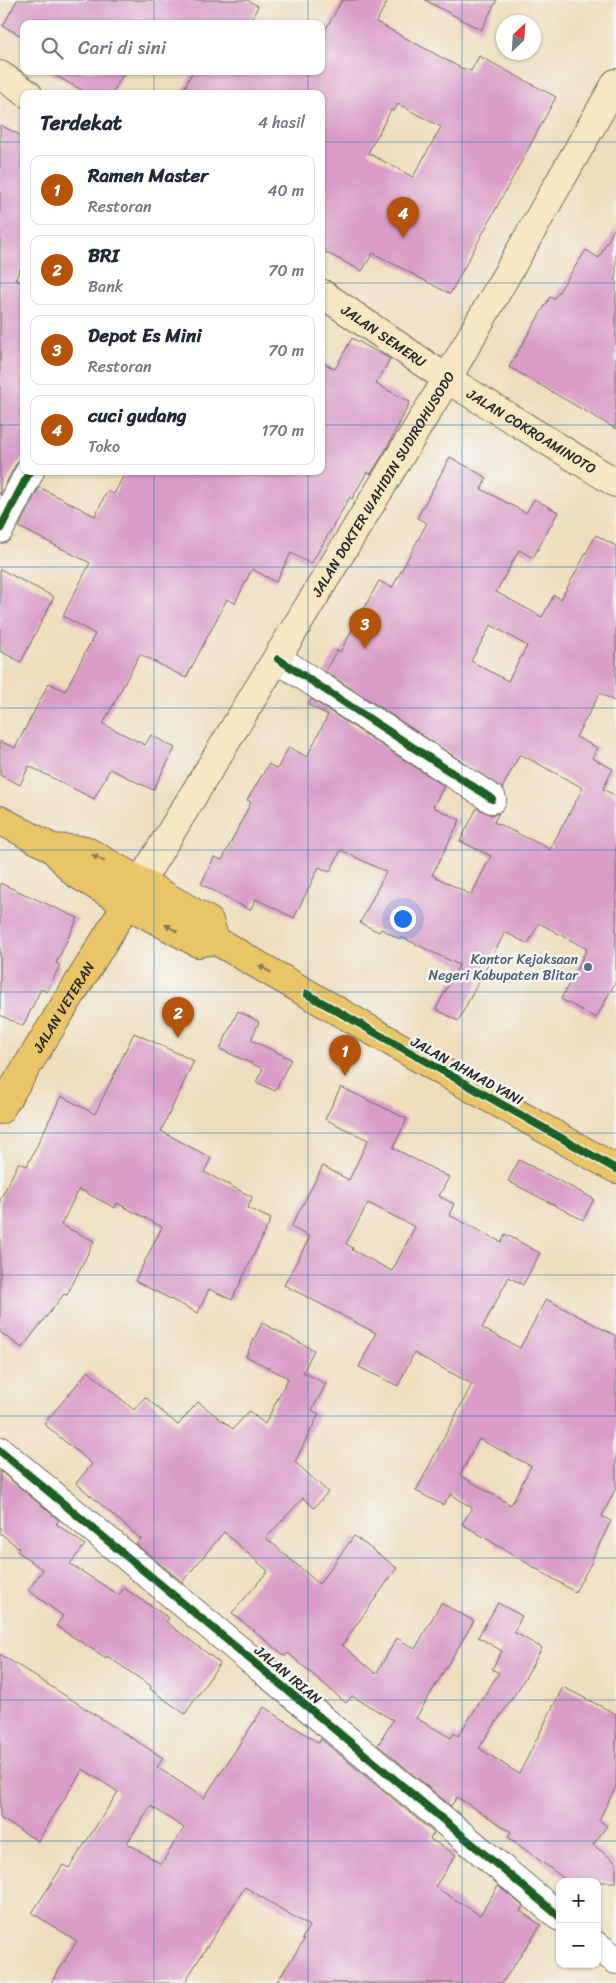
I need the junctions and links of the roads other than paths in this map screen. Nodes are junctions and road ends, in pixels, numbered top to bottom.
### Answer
1 (0, 74) edge
2 (616, 83) edge
3 (22, 90) edge
4 (325, 296) edge
5 (448, 379) junction
6 (28, 475) edge
7 (616, 483) edge
8 (0, 528) edge
9 (278, 659) junction
10 (492, 799) dead end
11 (0, 820) edge
12 (52, 848) junction
13 (141, 881) junction
14 (127, 904) junction
15 (215, 940) junction
16 (0, 1110) edge
17 (616, 1169) edge
18 (0, 1451) edge
19 (556, 1914) edge
20 (601, 1949) edge
21 (616, 1960) edge

1 - 3 main road
2 - 5 main road, JALAN DOKTER WAHIDIN SUDIROHUSODO
4 - 5 main road, JALAN SEMERU
5 - 7 main road, JALAN COKROAMINOTO
5 - 9 main road, JALAN DOKTER WAHIDIN SUDIROHUSODO
6 - 8 street
9 - 10 street
9 - 13 main road, JALAN DOKTER WAHIDIN SUDIROHUSODO
11 - 12 main road
13 -> 12 main road
12 - 14 main road, JALAN AHMAD YANI
13 - 15 main road
15 -> 14 main road, JALAN AHMAD YANI
14 - 16 main road, JALAN VETERAN
17 -> 15 main road, JALAN AHMAD YANI
18 - 19 street, JALAN IRIAN
20 - 21 street

